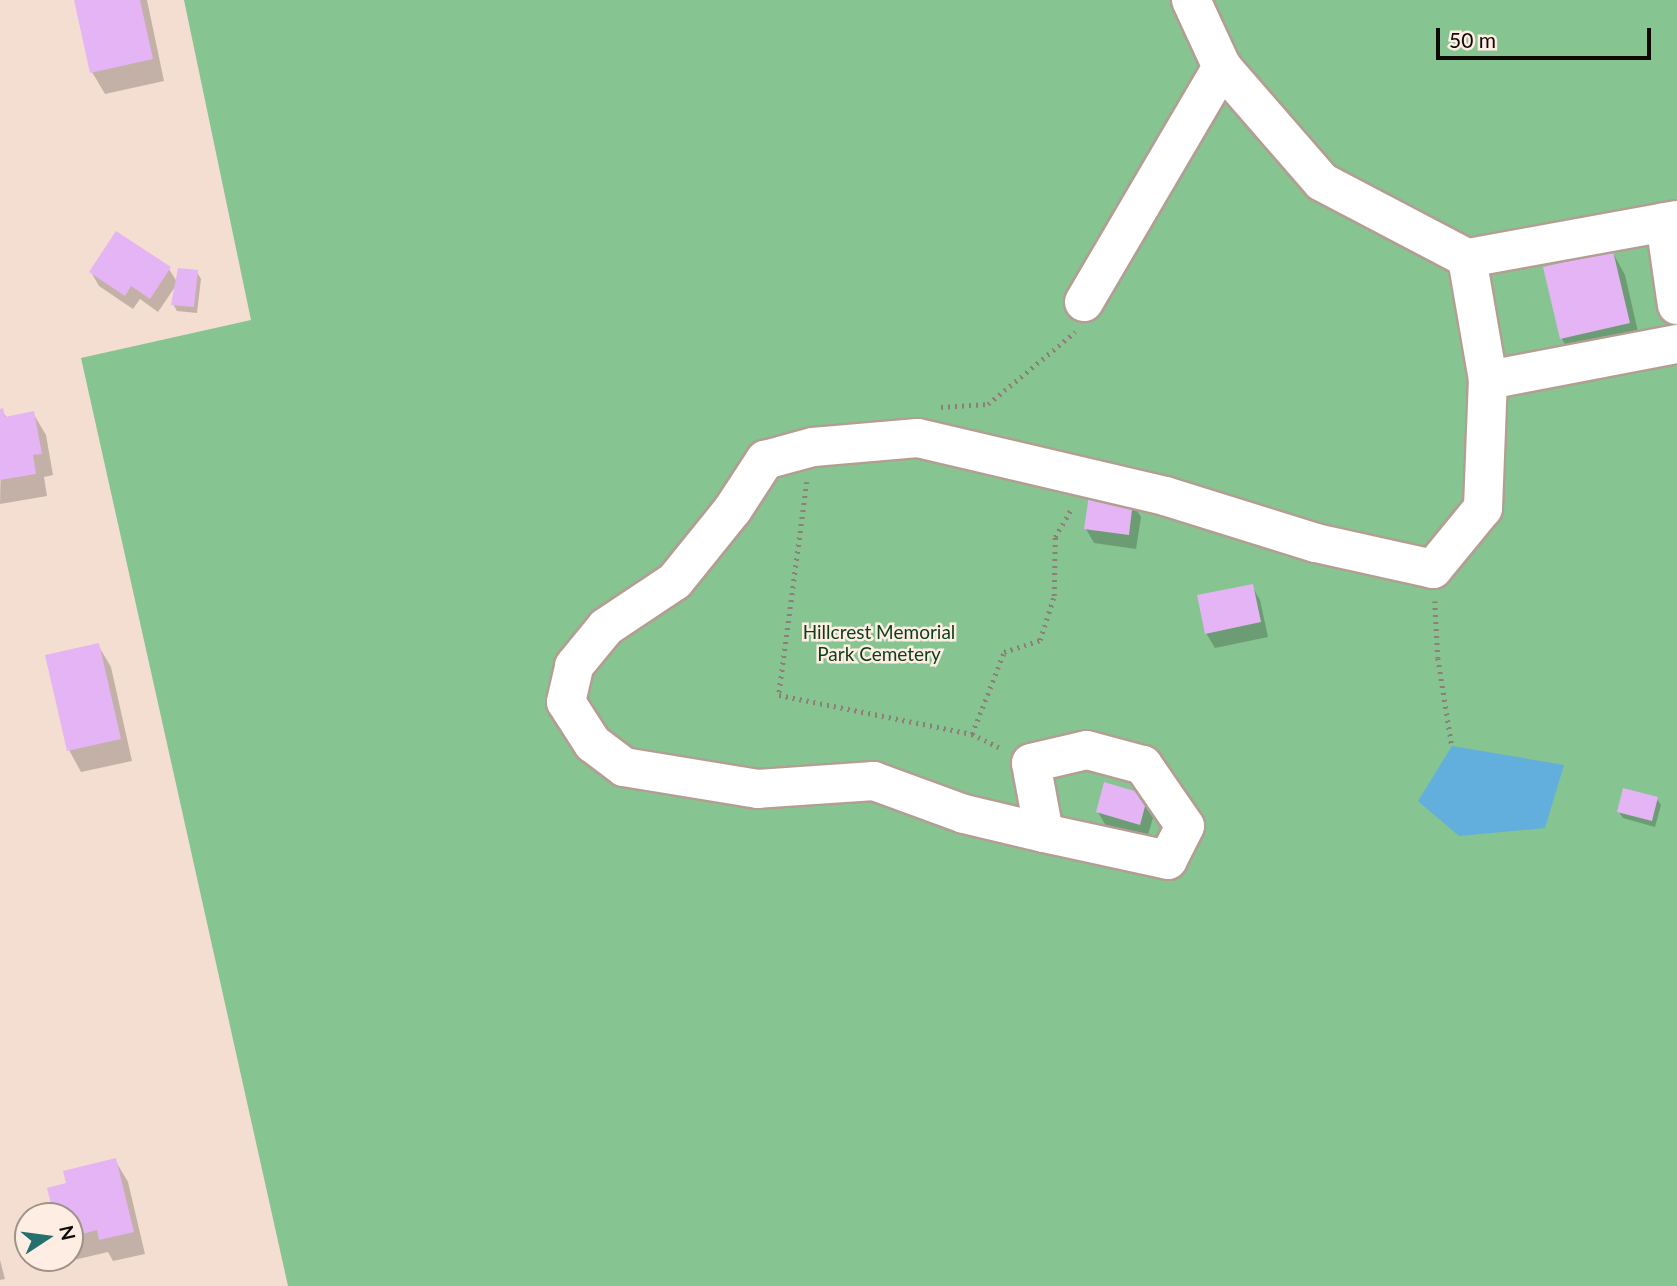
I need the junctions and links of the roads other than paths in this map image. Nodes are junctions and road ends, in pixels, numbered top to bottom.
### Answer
1 (1191, 0) edge
2 (1222, 67) junction
3 (1671, 221) edge
4 (1466, 258) junction
5 (1084, 302) road end
6 (1677, 305) edge
7 (1677, 344) edge
8 (1488, 380) junction
9 (1044, 832) junction

1 - 2 lane
2 - 4 lane
2 - 5 lane
3 - 4 lane
3 - 6 lane
4 - 8 lane
7 - 8 lane
8 - 9 lane
9 - 9 lane

